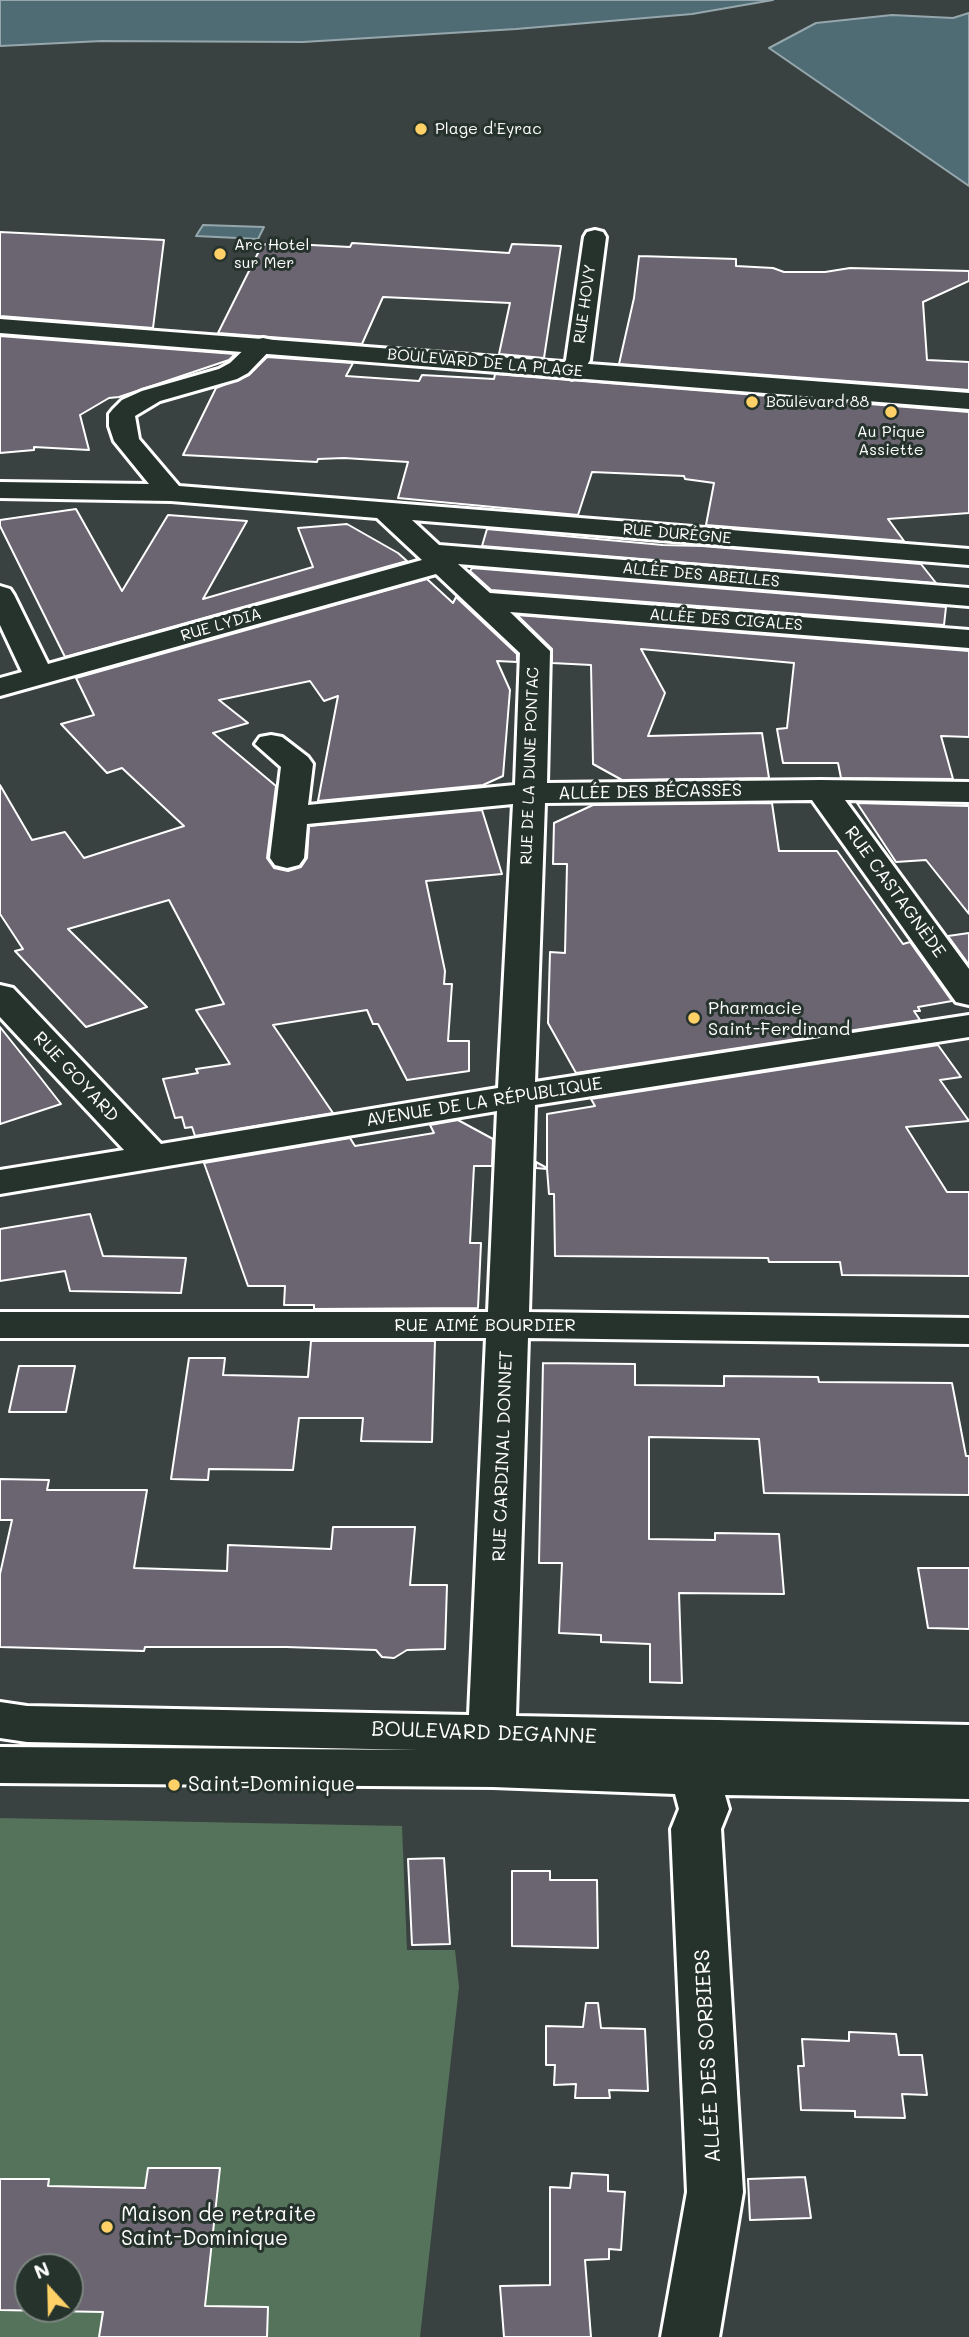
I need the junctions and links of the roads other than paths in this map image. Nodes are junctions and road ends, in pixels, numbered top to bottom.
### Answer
1 (595, 237) dead end
2 (0, 326) edge
3 (263, 345) junction
4 (572, 371) junction
5 (969, 401) edge
6 (0, 490) edge
7 (171, 493) junction
8 (385, 510) junction
9 (933, 554) junction
10 (969, 557) edge
11 (438, 558) junction
12 (0, 595) edge
13 (969, 596) edge
14 (483, 601) junction
15 (969, 639) edge
16 (39, 676) junction
17 (0, 687) edge
18 (271, 744) dead end
19 (821, 790) junction
20 (969, 792) edge
21 (531, 793) junction
22 (291, 816) junction
23 (287, 858) dead end
24 (969, 994) edge
25 (0, 996) edge
26 (969, 1026) edge
27 (517, 1096) junction
28 (153, 1158) junction
29 (0, 1182) edge
30 (0, 1325) edge
31 (509, 1325) junction
32 (969, 1331) edge
33 (0, 1720) edge
34 (492, 1731) junction
35 (969, 1742) edge
36 (0, 1765) edge
37 (695, 1776) junction
38 (969, 1780) edge
39 (690, 2337) edge

1 - 4 street, RUE HOVY
2 - 3 street, BOULEVARD DE LA PLAGE
3 - 4 street, BOULEVARD DE LA PLAGE
3 - 7 street
4 - 5 street, BOULEVARD DE LA PLAGE
6 - 7 street
7 - 8 street
8 - 9 street, RUE DURÉGNE
8 - 11 street, RUE DE LA DUNE PONTAC
9 - 10 street, RUE DURÉGNE
9 - 13 street
11 - 13 street, ALLÉE DES ABEILLES
11 - 14 street, RUE DE LA DUNE PONTAC
11 - 16 street, RUE LYDIA
12 - 16 street
14 - 15 street, ALLÉE DES CIGALES
14 - 21 street, RUE DE LA DUNE PONTAC
16 - 17 street, RUE LYDIA
18 - 22 street
19 - 20 street, ALLÉE DES BÉCASSES
19 - 21 street, ALLÉE DES BÉCASSES
19 - 24 street, RUE CASTAGNÈDE
21 - 22 street, ALLÉE DES BÉCASSES
21 - 27 street, RUE DE LA DUNE PONTAC
22 - 23 street
25 - 28 street, RUE GOYARD
26 - 27 street, AVENUE DE LA RÉPUBLIQUE
27 - 28 street, AVENUE DE LA RÉPUBLIQUE
27 - 31 street, RUE CARDINAL DONNET
28 - 29 street, AVENUE DE LA RÉPUBLIQUE
30 - 31 street, RUE AIMÉ BOURDIER
31 - 32 street, RUE AIMÉ BOURDIER
31 - 34 street, RUE CARDINAL DONNET
33 - 34 street, BOULEVARD DEGANNE
34 - 35 street, BOULEVARD DEGANNE
36 - 37 street, BOULEVARD DEGANNE
37 - 38 street, BOULEVARD DEGANNE
37 - 39 street, ALLÉE DES SORBIERS

